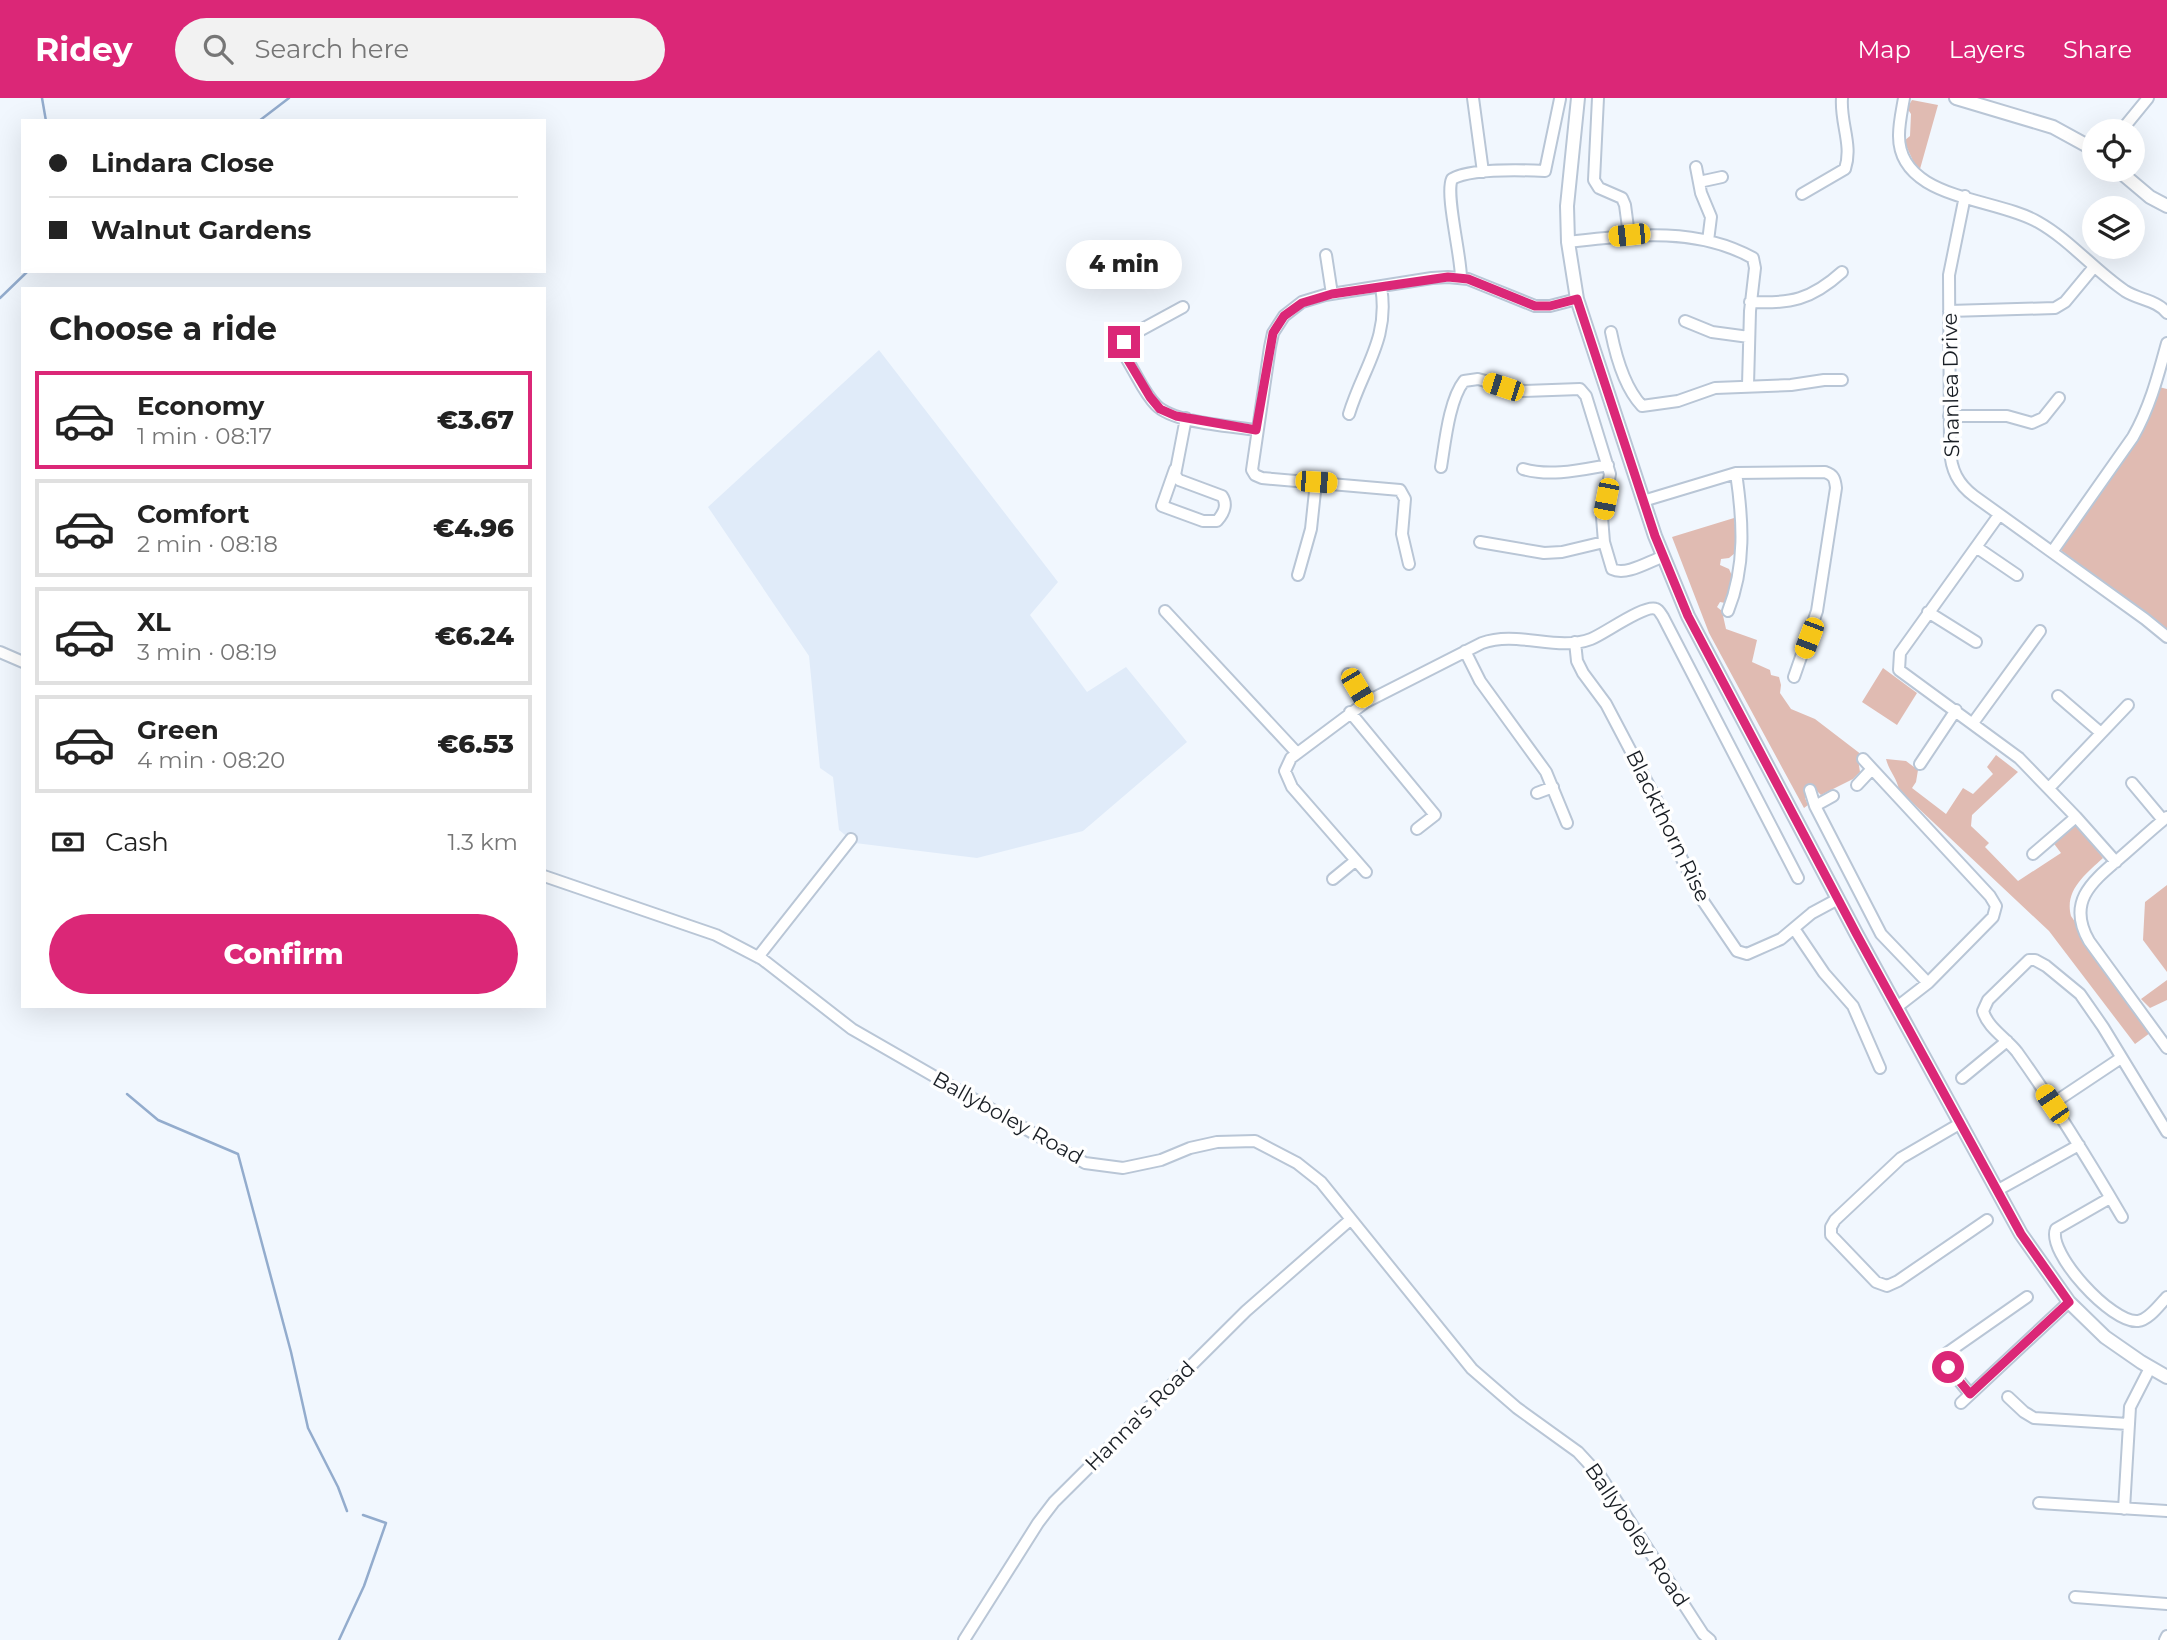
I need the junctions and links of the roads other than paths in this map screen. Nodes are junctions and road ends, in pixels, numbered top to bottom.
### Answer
1 (1473, 98) edge
2 (1578, 98) edge
3 (1598, 98) edge
4 (1842, 98) edge
5 (1904, 98) edge
6 (1956, 98) edge
7 (1560, 99) edge
8 (2142, 100) edge
9 (2129, 119) edge
10 (2082, 143) edge
11 (1696, 167) dead end
12 (1483, 172) junction
13 (1722, 177) dead end
14 (1699, 182) junction
15 (2132, 182) edge
16 (1802, 194) dead end
17 (1965, 196) junction
18 (2167, 206) edge
19 (1629, 235) junction
20 (1708, 241) junction
21 (1568, 242) junction
22 (1326, 255) dead end
23 (2095, 267) junction
24 (1842, 272) dead end
25 (1461, 278) junction
26 (1381, 287) junction
27 (1332, 294) junction
28 (1577, 299) junction
29 (1750, 302) junction
30 (1183, 307) dead end
31 (1949, 311) junction
32 (2167, 313) edge
33 (1685, 321) dead end
34 (1611, 332) dead end
35 (1749, 337) junction
36 (2167, 343) edge
37 (1842, 380) dead end
38 (2162, 384) edge
39 (1748, 386) junction
40 (2059, 398) dead end
41 (1349, 414) dead end
42 (1950, 416) junction
43 (1186, 418) junction
44 (1256, 430) junction
45 (1608, 465) junction
46 (1441, 467) dead end
47 (1175, 469) junction
48 (1523, 469) dead end
49 (1736, 473) junction
50 (1316, 482) junction
51 (1643, 501) junction
52 (1999, 515) junction
53 (1480, 542) dead end
54 (1604, 542) junction
55 (1976, 547) junction
56 (2052, 552) junction
57 (1662, 557) junction
58 (1409, 564) dead end
59 (1298, 575) dead end
60 (2017, 575) dead end
61 (1165, 611) dead end
62 (1728, 611) dead end
63 (1928, 612) junction
64 (2039, 631) dead end
65 (2167, 637) edge
66 (1575, 642) junction
67 (1976, 642) dead end
68 (1470, 649) junction
69 (0, 652) edge
70 (21, 661) edge
71 (1348, 674) dead end
72 (1794, 677) dead end
73 (2058, 696) dead end
74 (1366, 702) junction
75 (2128, 705) dead end
76 (1956, 710) junction
77 (1350, 712) junction
78 (1973, 723) junction
79 (2101, 733) junction
80 (1297, 753) junction
81 (1863, 759) dead end
82 (1920, 764) dead end
83 (1871, 770) junction
84 (2132, 783) dead end
85 (1857, 785) dead end
86 (1553, 787) junction
87 (2049, 788) junction
88 (1810, 790) dead end
89 (1536, 793) dead end
90 (1833, 796) dead end
91 (1815, 806) junction
92 (2076, 817) junction
93 (2165, 818) edge
94 (1567, 823) dead end
95 (1417, 829) dead end
96 (851, 839) dead end
97 (2033, 853) dead end
98 (1355, 860) junction
99 (2116, 862) junction
100 (1366, 872) dead end
101 (546, 877) edge
102 (1798, 878) dead end
103 (1333, 879) dead end
104 (1838, 899) junction
105 (1794, 930) junction
106 (758, 957) junction
107 (1928, 983) junction
108 (1896, 1007) junction
109 (2007, 1041) junction
110 (2167, 1048) edge
111 (2121, 1058) junction
112 (1881, 1068) dead end
113 (1962, 1078) dead end
114 (2052, 1104) junction
115 (1961, 1123) junction
116 (2167, 1132) edge
117 (2079, 1145) junction
118 (1998, 1190) junction
119 (2110, 1198) junction
120 (2122, 1217) dead end
121 (1350, 1220) junction
122 (1986, 1220) dead end
123 (2167, 1297) edge
124 (2069, 1302) junction
125 (2027, 1314) dead end
126 (2150, 1368) junction
127 (2167, 1377) edge
128 (1970, 1394) junction
129 (2008, 1397) dead end
130 (1961, 1403) dead end
131 (2128, 1424) junction
132 (2039, 1503) dead end
133 (2124, 1509) junction
134 (2167, 1511) edge
135 (2075, 1597) dead end
136 (2167, 1604) edge
137 (964, 1640) edge
138 (1710, 1640) edge

1 - 12 street
2 - 21 street
3 - 19 street
4 - 16 street
5 - 17 street
6 - 10 street
7 - 12 street
8 - 9 street
11 - 14 street
12 - 25 street
13 - 14 street
14 - 20 street
15 - 18 street
17 - 23 street
17 - 31 street, Shanlea Drive
19 - 20 street
19 - 21 street
20 - 29 street
21 - 28 street
22 - 27 street
23 - 31 street
23 - 32 street
24 - 29 street
25 - 26 street
25 - 28 street
26 - 27 street
26 - 41 street
27 - 44 street
28 - 51 street
29 - 35 street
30 - 43 street
31 - 42 street, Shanlea Drive
33 - 35 street
34 - 39 street
35 - 39 street
36 - 38 street
37 - 39 street
38 - 56 street
40 - 42 street
42 - 52 street, Shanlea Drive
43 - 44 street
43 - 47 street
44 - 50 street
45 - 46 street
45 - 48 street
45 - 54 street
47 - 47 street
49 - 51 street
49 - 62 street
49 - 72 street
50 - 58 street
50 - 59 street
51 - 57 street
52 - 55 street
52 - 56 street, Shanlea Drive
53 - 54 street
54 - 57 street
55 - 60 street
55 - 63 street
56 - 65 street, Shanlea Drive
57 - 104 street
61 - 80 street
63 - 67 street
63 - 76 street
64 - 78 street
66 - 68 street
66 - 102 street
66 - 105 street, Blackthorn Rise
68 - 74 street
68 - 86 street
69 - 70 street
71 - 74 street
73 - 79 street
74 - 77 street
75 - 79 street
76 - 78 street
76 - 82 street
77 - 80 street
77 - 95 street
78 - 87 street
79 - 87 street
80 - 98 street
81 - 83 street
83 - 85 street
83 - 107 street
84 - 93 street
86 - 89 street
86 - 94 street
87 - 92 street
88 - 91 street
90 - 91 street
91 - 107 street
92 - 97 street
92 - 99 street
93 - 99 street
96 - 106 street
98 - 100 street
98 - 103 street
99 - 110 street
101 - 106 street, Ballyboley Road
104 - 105 street, Blackthorn Rise
104 - 108 street
105 - 112 street
106 - 121 street, Ballyboley Road
107 - 108 street
108 - 115 street
109 - 111 street
109 - 113 street
109 - 114 street
111 - 114 street
111 - 116 street
114 - 117 street
115 - 118 street
115 - 122 street
117 - 118 street
117 - 119 street
118 - 124 street
119 - 120 street
119 - 123 street
121 - 137 street, Hanna's Road
121 - 138 street, Ballyboley Road
124 - 126 street
124 - 128 street
125 - 128 street
126 - 127 street
126 - 131 street
128 - 130 street
129 - 131 street
131 - 133 street
132 - 133 street
133 - 134 street
135 - 136 street

